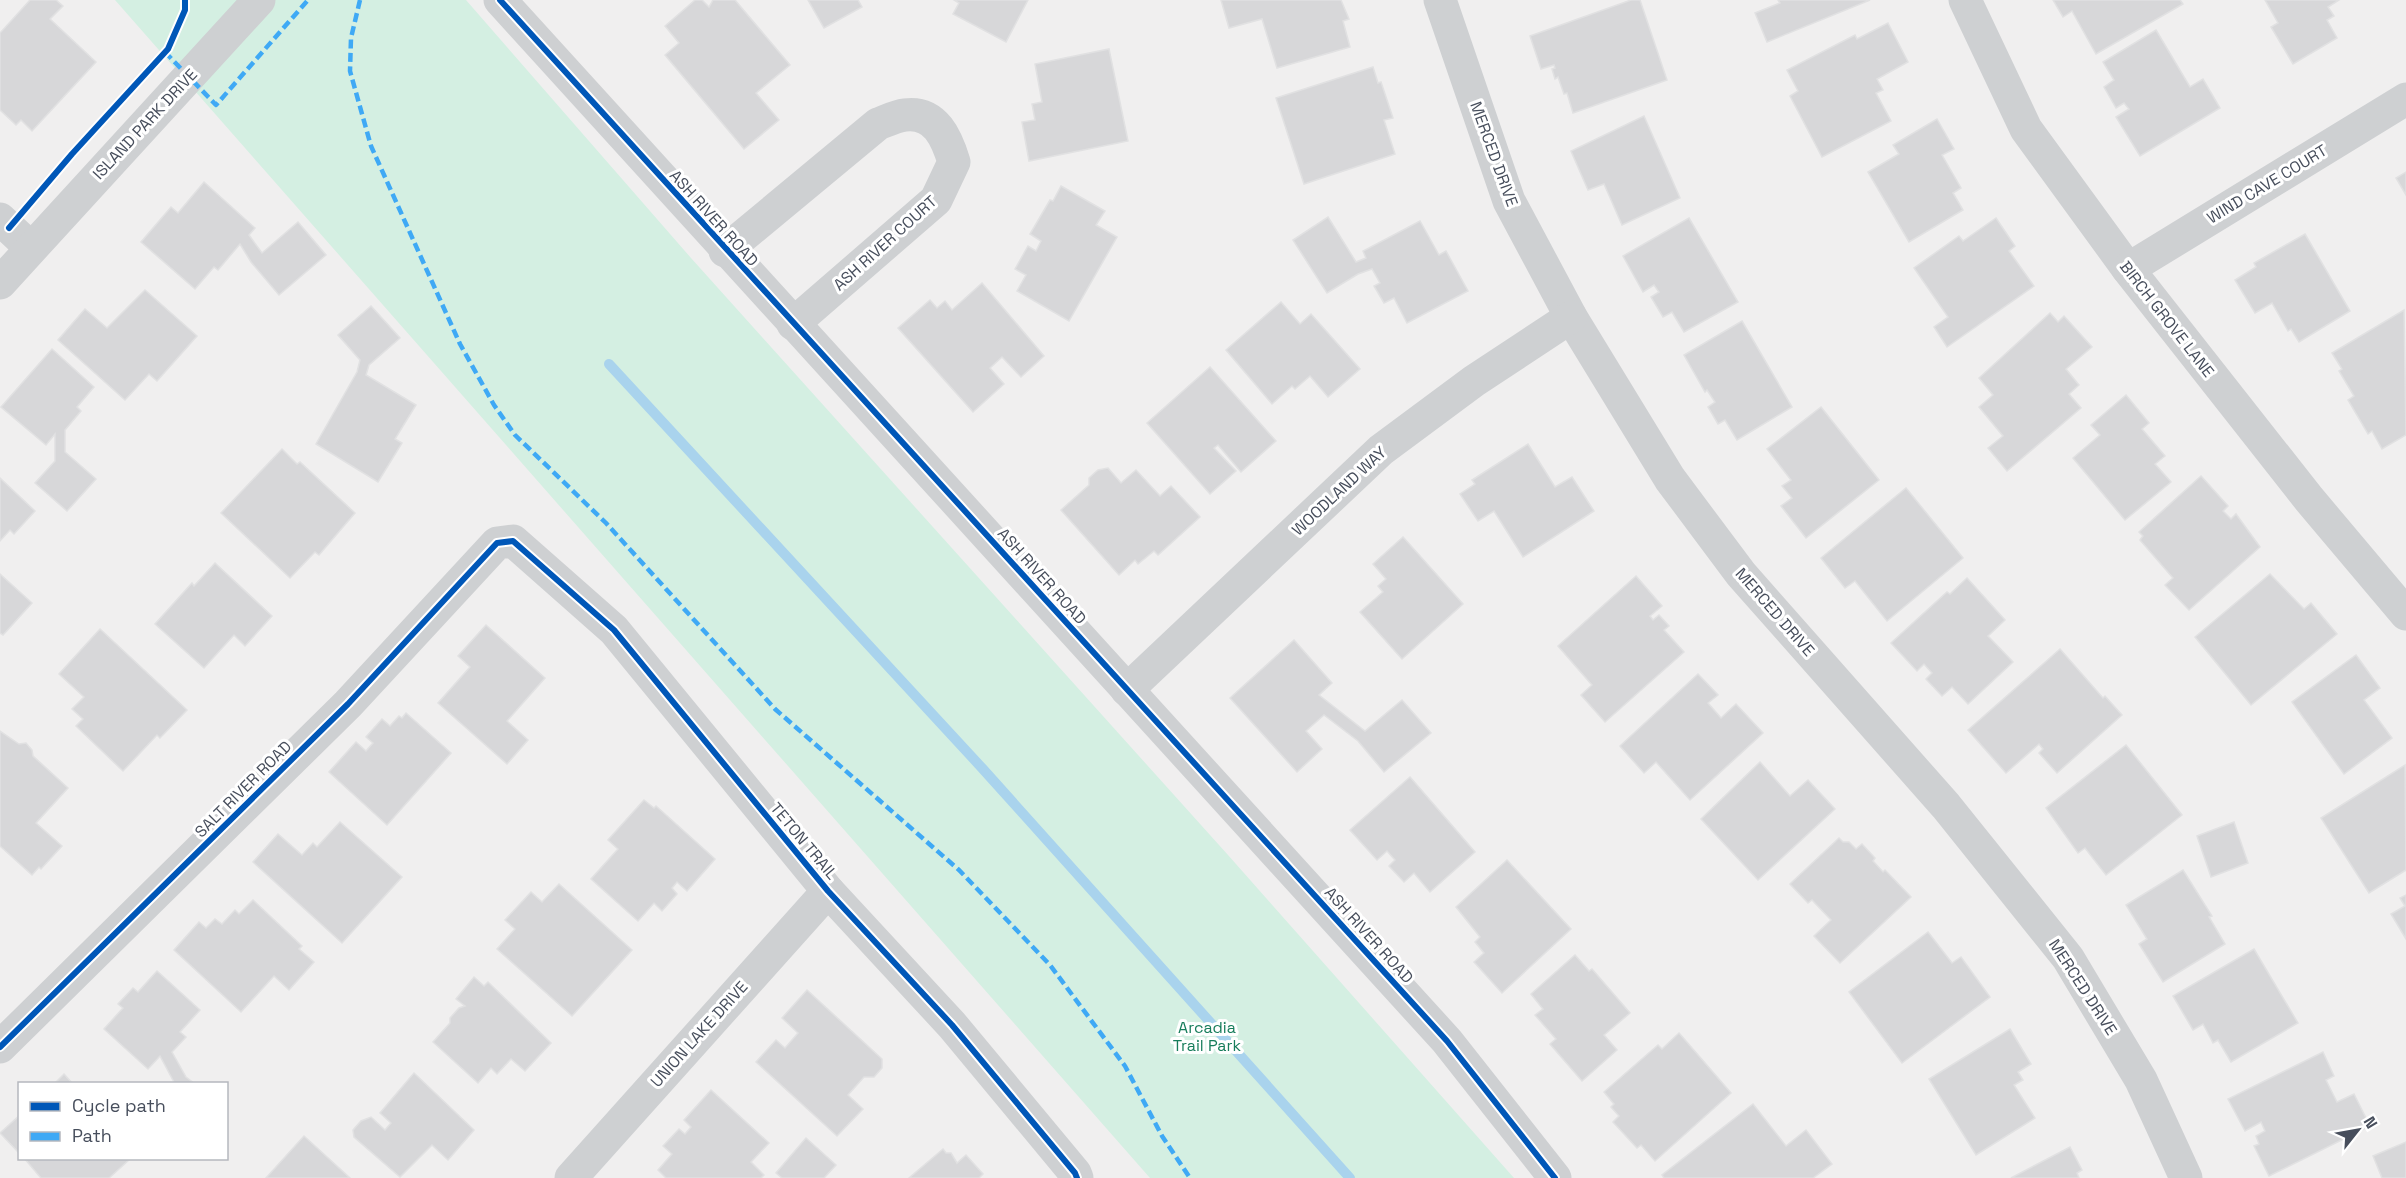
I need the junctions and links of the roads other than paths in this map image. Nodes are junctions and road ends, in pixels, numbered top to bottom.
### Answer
1 (259, 0) edge
2 (500, 0) edge
3 (1440, 0) edge
4 (1965, 0) edge
5 (2406, 99) edge
6 (0, 219) edge
7 (31, 248) junction
8 (725, 251) junction
9 (2128, 269) junction
10 (0, 283) edge
11 (1571, 317) junction
12 (793, 324) junction
13 (497, 543) joint
14 (2406, 614) edge
15 (1127, 690) junction
16 (828, 891) junction
17 (0, 1047) edge
18 (571, 1178) edge
19 (1077, 1178) edge
20 (1555, 1178) edge
21 (2186, 1178) edge

1 - 7 street, ISLAND PARK DRIVE
2 - 8 street, ASH RIVER ROAD
3 - 11 street, MERCED DRIVE
4 - 9 street, BIRCH GROVE LANE
5 - 9 street, WIND CAVE COURT
6 - 7 street
7 - 10 street, ISLAND PARK DRIVE
8 - 12 street, ASH RIVER ROAD
8 - 12 street, ASH RIVER COURT
9 - 14 street, BIRCH GROVE LANE
11 - 15 street, WOODLAND WAY
11 - 21 street, MERCED DRIVE
12 - 15 street, ASH RIVER ROAD
13 - 16 street, TETON TRAIL
13 - 17 street, SALT RIVER ROAD
15 - 20 street, ASH RIVER ROAD
16 - 18 street, UNION LAKE DRIVE
16 - 19 street, TETON TRAIL

